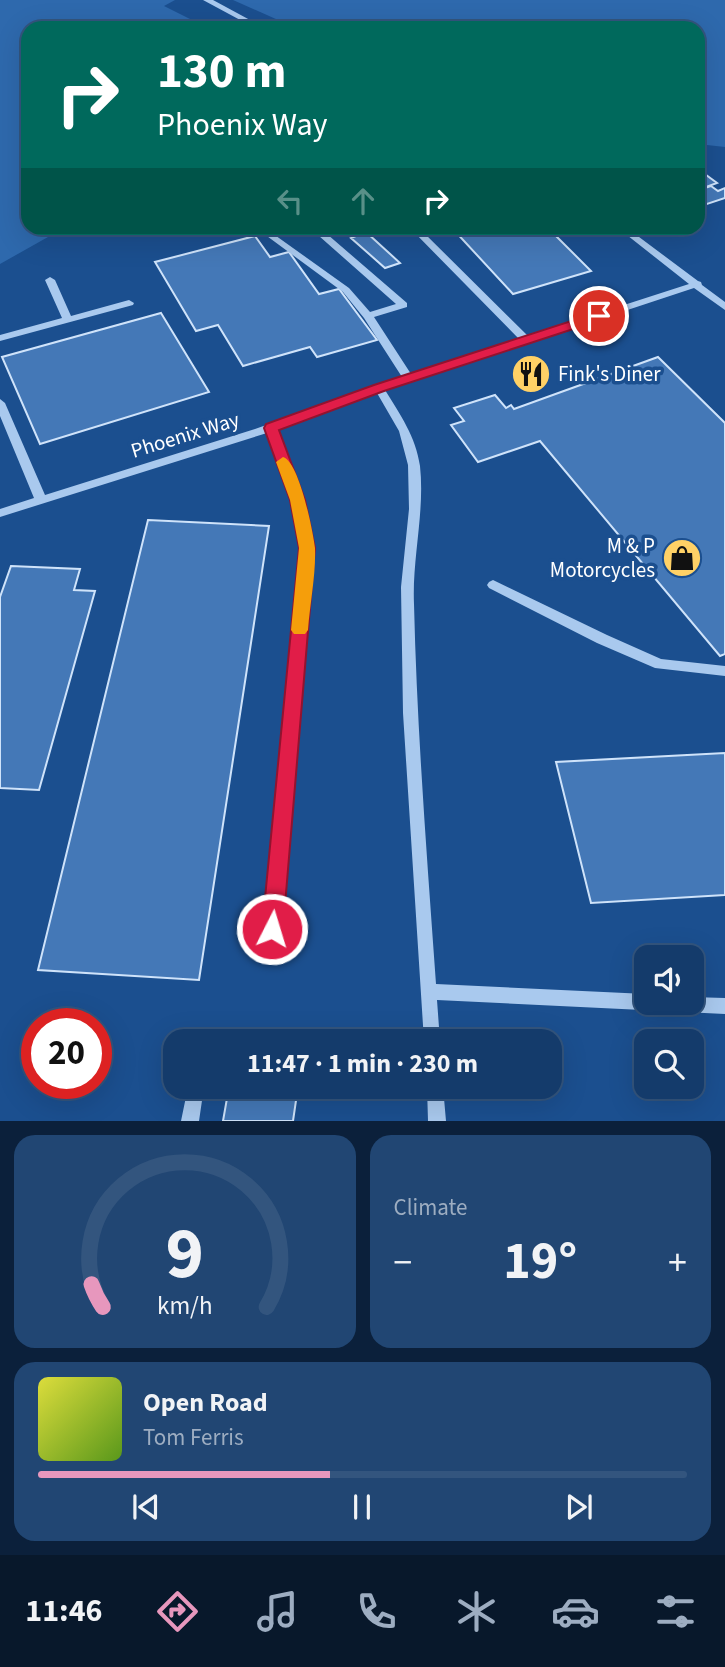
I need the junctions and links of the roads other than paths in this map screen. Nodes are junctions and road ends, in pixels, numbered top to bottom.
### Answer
1 (206, 0) edge
2 (247, 21) edge
3 (270, 235) edge
4 (323, 235) edge
5 (421, 235) edge
6 (632, 235) edge
7 (50, 280) dead end
8 (698, 284) junction
9 (129, 303) dead end
10 (725, 307) edge
11 (368, 316) junction
12 (67, 320) junction
13 (0, 338) edge
14 (526, 340) junction
15 (408, 378) junction
16 (379, 388) junction
17 (0, 403) edge
18 (271, 428) junction
19 (41, 500) junction
20 (0, 513) edge
21 (493, 585) dead end
22 (725, 671) edge
23 (270, 957) dead end
24 (429, 992) junction
25 (634, 1002) edge
26 (704, 1005) edge
27 (725, 1006) edge
28 (431, 1029) edge
29 (194, 1099) edge
30 (436, 1099) edge
31 (190, 1121) edge
32 (437, 1121) edge

1 - 2 street
3 - 11 street
4 - 11 street
5 - 14 street
6 - 8 street
7 - 12 street
8 - 10 street
8 - 14 street, Phoenix Way
9 - 12 street
11 - 15 street
12 - 13 street
14 - 15 street, Phoenix Way
15 - 16 street, Phoenix Way
16 - 18 street, Phoenix Way
16 - 24 street
17 - 19 street
18 - 19 street, Phoenix Way
18 - 23 street
19 - 20 street, Phoenix Way
21 - 22 street
24 - 25 street
24 - 28 street
26 - 27 street
29 - 31 street
30 - 32 street

